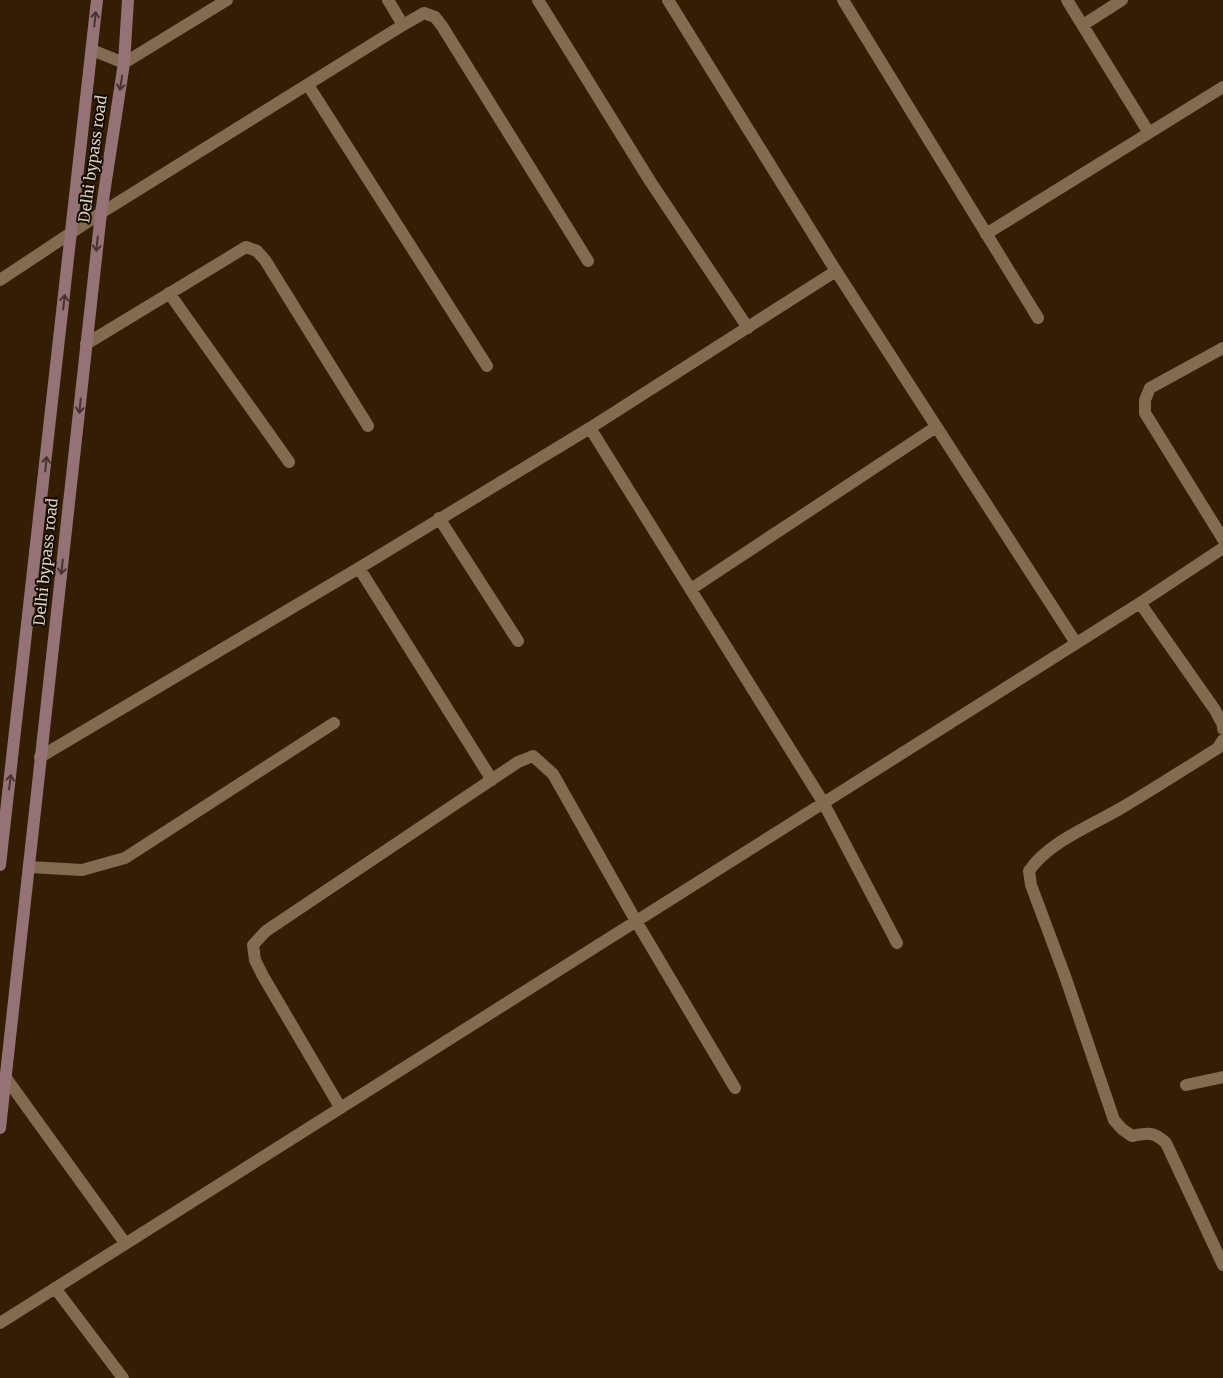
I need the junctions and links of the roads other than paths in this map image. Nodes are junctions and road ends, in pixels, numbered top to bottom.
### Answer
1 (97, 0) edge
2 (128, 0) edge
3 (227, 0) edge
4 (388, 0) edge
5 (538, 0) edge
6 (668, 0) edge
7 (843, 0) edge
8 (1067, 0) edge
9 (1122, 0) edge
10 (403, 25) junction
11 (1084, 25) junction
12 (92, 50) junction
13 (124, 62) junction
14 (308, 85) junction
15 (1223, 87) edge
16 (1149, 133) junction
17 (101, 213) junction
18 (71, 234) junction
19 (986, 234) junction
20 (588, 260) dead end
21 (836, 271) junction
22 (0, 280) edge
23 (169, 293) junction
24 (1038, 318) dead end
25 (748, 328) junction
26 (86, 344) junction
27 (1223, 348) edge
28 (488, 366) dead end
29 (368, 426) dead end
30 (936, 426) junction
31 (590, 428) junction
32 (289, 462) dead end
33 (439, 518) junction
34 (1223, 539) edge
35 (1223, 548) edge
36 (359, 568) junction
37 (691, 589) junction
38 (1140, 603) junction
39 (518, 641) dead end
40 (1076, 643) junction
41 (334, 723) dead end
42 (1223, 729) edge
43 (1223, 740) edge
44 (40, 757) junction
45 (492, 780) junction
46 (824, 802) junction
47 (0, 865) edge
48 (29, 867) junction
49 (636, 921) junction
50 (897, 943) dead end
51 (1223, 1077) edge
52 (6, 1078) junction
53 (1186, 1085) dead end
54 (734, 1088) dead end
55 (340, 1107) junction
56 (0, 1128) edge
57 (125, 1244) junction
58 (1223, 1265) edge
59 (55, 1288) junction
60 (0, 1323) edge
61 (122, 1378) edge

12 -> 1 main road, Delhi bypass road
2 - 13 main road, Delhi bypass road
3 - 13 street
4 - 10 street
5 - 25 street
6 - 21 street
7 - 19 street
8 - 11 street
9 - 11 street
10 - 14 street
10 - 20 street
11 - 16 street
12 - 13 street
12 - 18 main road, Delhi bypass road
13 -> 17 main road, Delhi bypass road
14 - 17 street
14 - 28 street
15 - 16 street
16 - 19 street
17 - 18 street
17 -> 26 main road, Delhi bypass road
18 - 22 street
47 -> 18 main road, Delhi bypass road
19 - 24 street
21 - 25 street
21 - 30 street
23 - 26 street
23 - 29 street
23 - 32 street
25 - 31 street
26 -> 44 main road, Delhi bypass road
27 - 34 street
30 - 37 street
30 - 40 street
31 - 33 street
31 - 37 street
33 - 36 street
33 - 39 street
35 - 38 street
36 - 44 street
36 - 45 street
37 - 46 street
38 - 40 street
38 - 42 street
40 - 46 street
41 - 48 street
43 - 58 street
44 - 48 main road, Delhi bypass road
45 - 49 street
45 - 55 street
46 - 49 street
46 - 50 street
48 - 52 main road, Delhi bypass road
49 - 54 street
49 - 55 street
51 - 53 street
52 - 56 main road, Delhi bypass road
52 - 57 street
55 - 57 street
57 - 59 street
59 - 60 street
59 - 61 street

